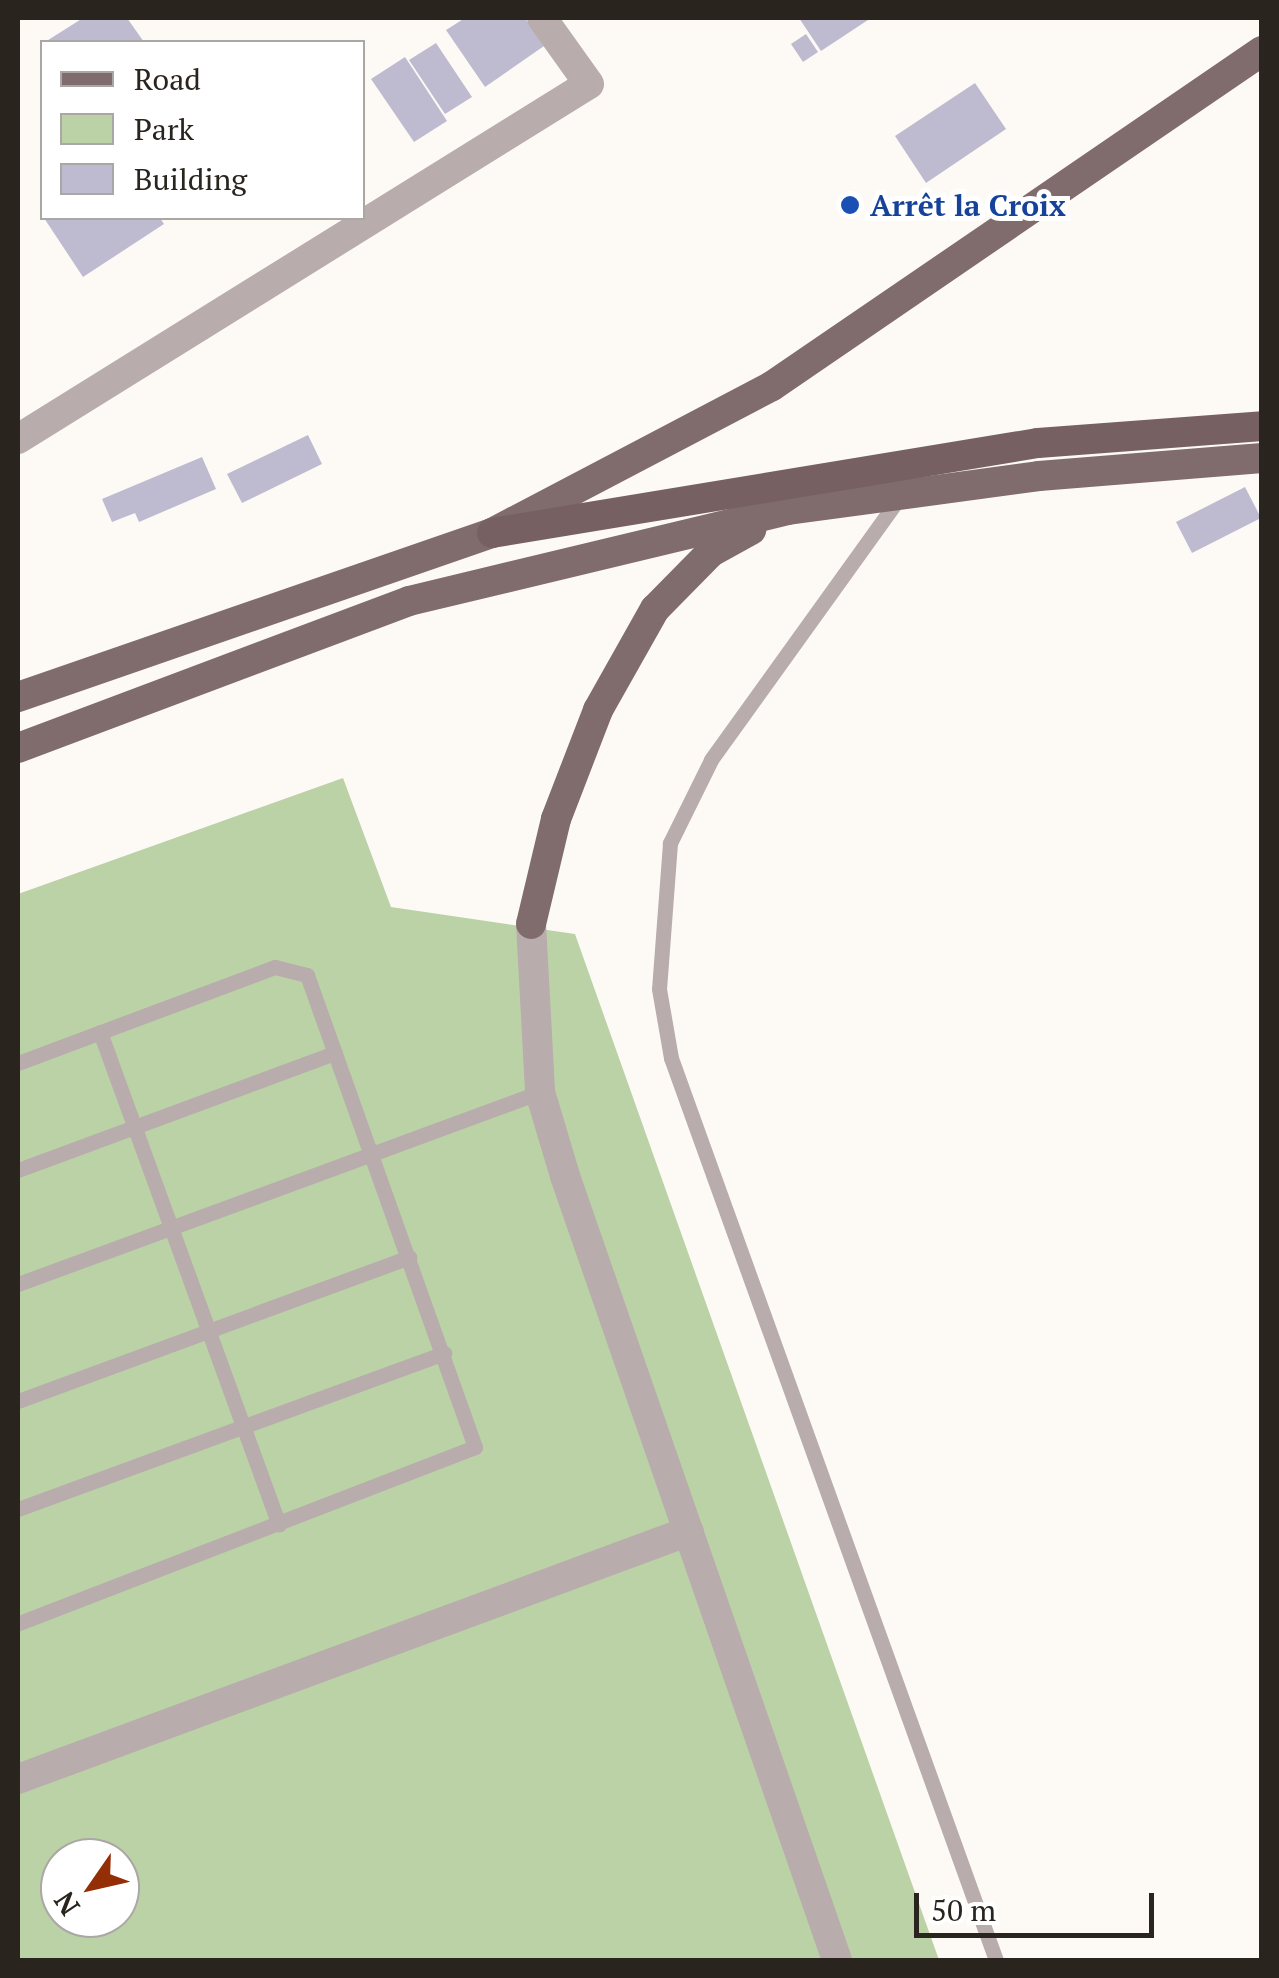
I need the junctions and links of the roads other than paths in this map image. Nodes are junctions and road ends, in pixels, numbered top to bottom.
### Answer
1 (542, 18) edge
2 (1262, 52) edge
3 (1262, 426) edge
4 (18, 439) edge
5 (1262, 458) edge
6 (902, 494) junction
7 (788, 510) junction
8 (492, 533) junction
9 (18, 698) edge
10 (18, 748) edge
11 (531, 924) joint
12 (100, 1032) junction
13 (335, 1053) junction
14 (18, 1063) edge
15 (540, 1092) junction
16 (135, 1127) junction
17 (369, 1153) junction
18 (18, 1170) edge
19 (172, 1226) junction
20 (408, 1258) junction
21 (18, 1284) edge
22 (209, 1331) junction
23 (444, 1352) junction
24 (18, 1401) edge
25 (244, 1426) junction
26 (18, 1509) edge
27 (280, 1525) junction
28 (689, 1531) junction
29 (18, 1623) edge
30 (18, 1778) edge
31 (837, 1960) edge
32 (996, 1960) edge

1 - 4 street
2 - 8 main road
3 - 8 highway
5 - 6 main road
6 - 7 main road
6 - 32 lane
7 - 10 main road
7 - 11 main road
8 - 9 main road
11 - 15 street
12 - 13 lane
12 - 14 lane
12 - 16 lane
13 - 16 lane
13 - 17 lane
15 - 17 lane
15 - 28 street
16 - 18 lane
16 - 19 lane
17 - 19 lane
17 - 20 lane
19 - 21 lane
19 - 22 lane
20 - 22 lane
20 - 23 lane
22 - 24 lane
22 - 25 lane
23 - 25 lane
23 - 27 lane
25 - 26 lane
25 - 27 lane
27 - 29 lane
28 - 30 street
28 - 31 street

